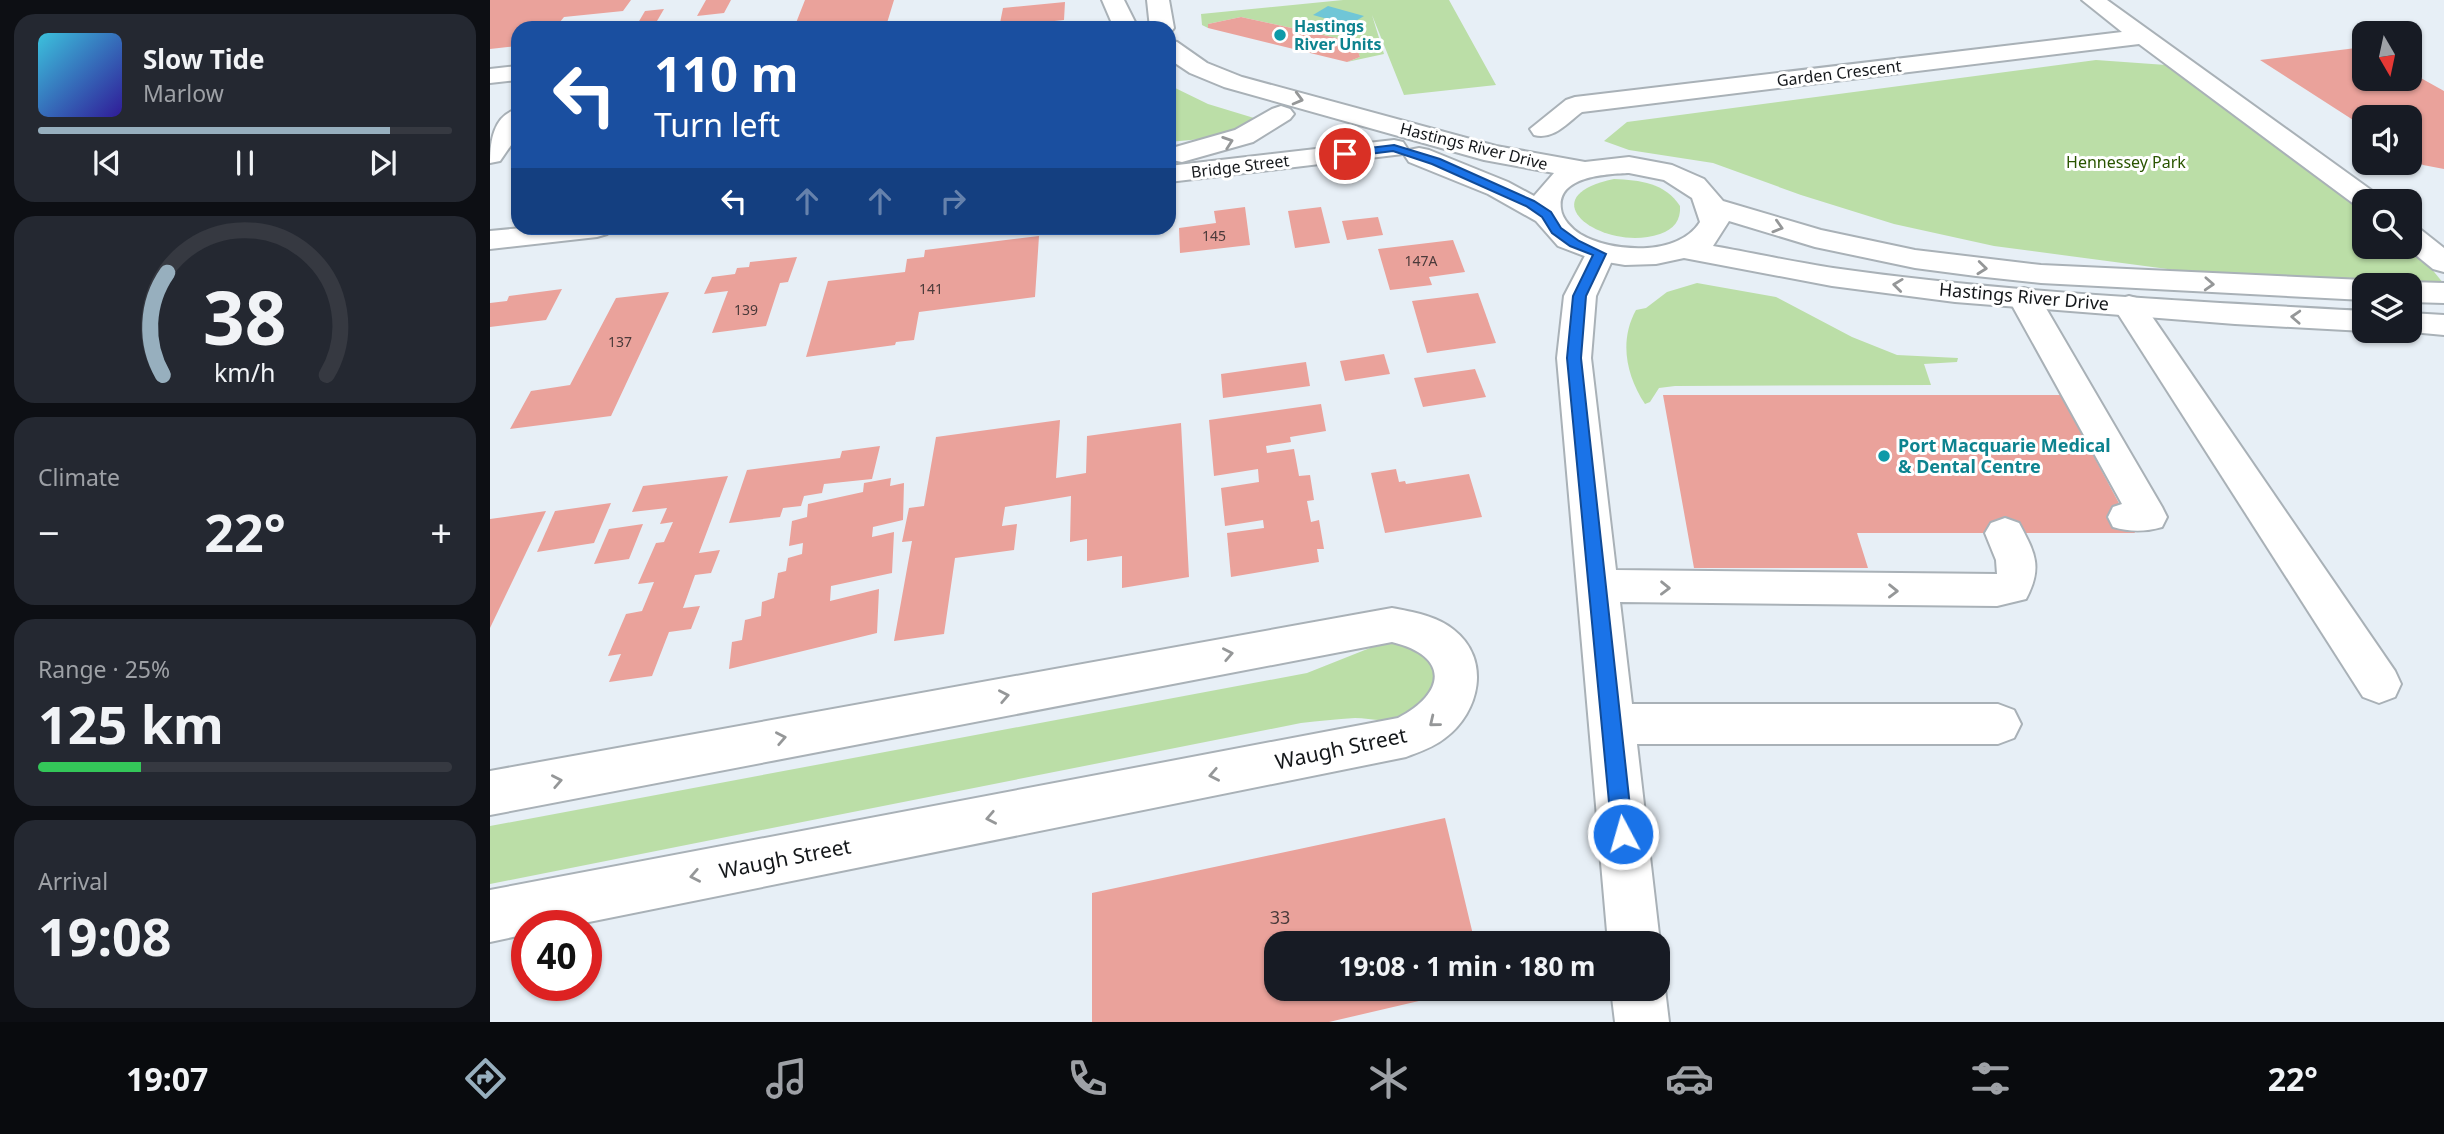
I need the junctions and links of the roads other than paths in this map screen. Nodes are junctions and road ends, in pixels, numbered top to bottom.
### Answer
1 (1113, 0) edge
2 (1157, 0) edge
3 (2093, 0) edge
4 (1122, 21) edge
5 (1161, 21) edge
6 (2143, 37) junction
7 (1176, 53) edge
8 (511, 74) edge
9 (490, 76) edge
10 (1176, 77) edge
11 (1281, 114) junction
12 (511, 126) edge
13 (1542, 129) dead end
14 (1394, 148) junction
15 (1176, 154) edge
16 (490, 155) edge
17 (1585, 170) junction
18 (1176, 173) edge
19 (2352, 189) edge
20 (1713, 207) junction
21 (1547, 215) junction
22 (535, 235) edge
23 (490, 240) edge
24 (2422, 245) edge
25 (1686, 250) junction
26 (1600, 254) junction
27 (2444, 263) edge
28 (2352, 289) edge
29 (2422, 292) edge
30 (2444, 293) edge
31 (2024, 298) junction
32 (2129, 306) junction
33 (2352, 320) edge
34 (2422, 324) edge
35 (2444, 325) edge
36 (2127, 517) dead end
37 (2005, 533) dead end
38 (1597, 586) junction
39 (2379, 684) dead end
40 (1611, 724) junction
41 (1998, 724) dead end
42 (490, 793) edge
43 (490, 916) edge
44 (1633, 931) edge
45 (1639, 1001) edge
46 (1642, 1022) edge

1 - 4 street
2 - 5 street
3 - 6 street
6 - 13 street, Garden Crescent
6 - 19 street
7 -> 17 street, Hastings River Drive
8 - 9 street
10 - 11 street, Hastings River Drive
11 - 14 street, Hastings River Drive
15 -> 11 street, Bridge Street
12 - 16 street
14 - 18 street, Bridge Street
14 - 21 street, Hastings River Drive
17 - 20 street
17 - 21 street
20 - 25 street
20 -> 28 street, Hastings River Drive
21 - 26 street
22 - 23 street
24 - 27 street
25 - 26 street
31 -> 25 street, Hastings River Drive
26 - 38 street
29 - 30 street
31 - 32 street, Hastings River Drive
31 - 36 street
33 -> 32 street, Hastings River Drive
32 - 39 street
34 - 35 street
38 -> 37 street
38 - 40 street
40 - 41 street
40 - 44 street
42 -> 43 street, Waugh Street
45 - 46 street

